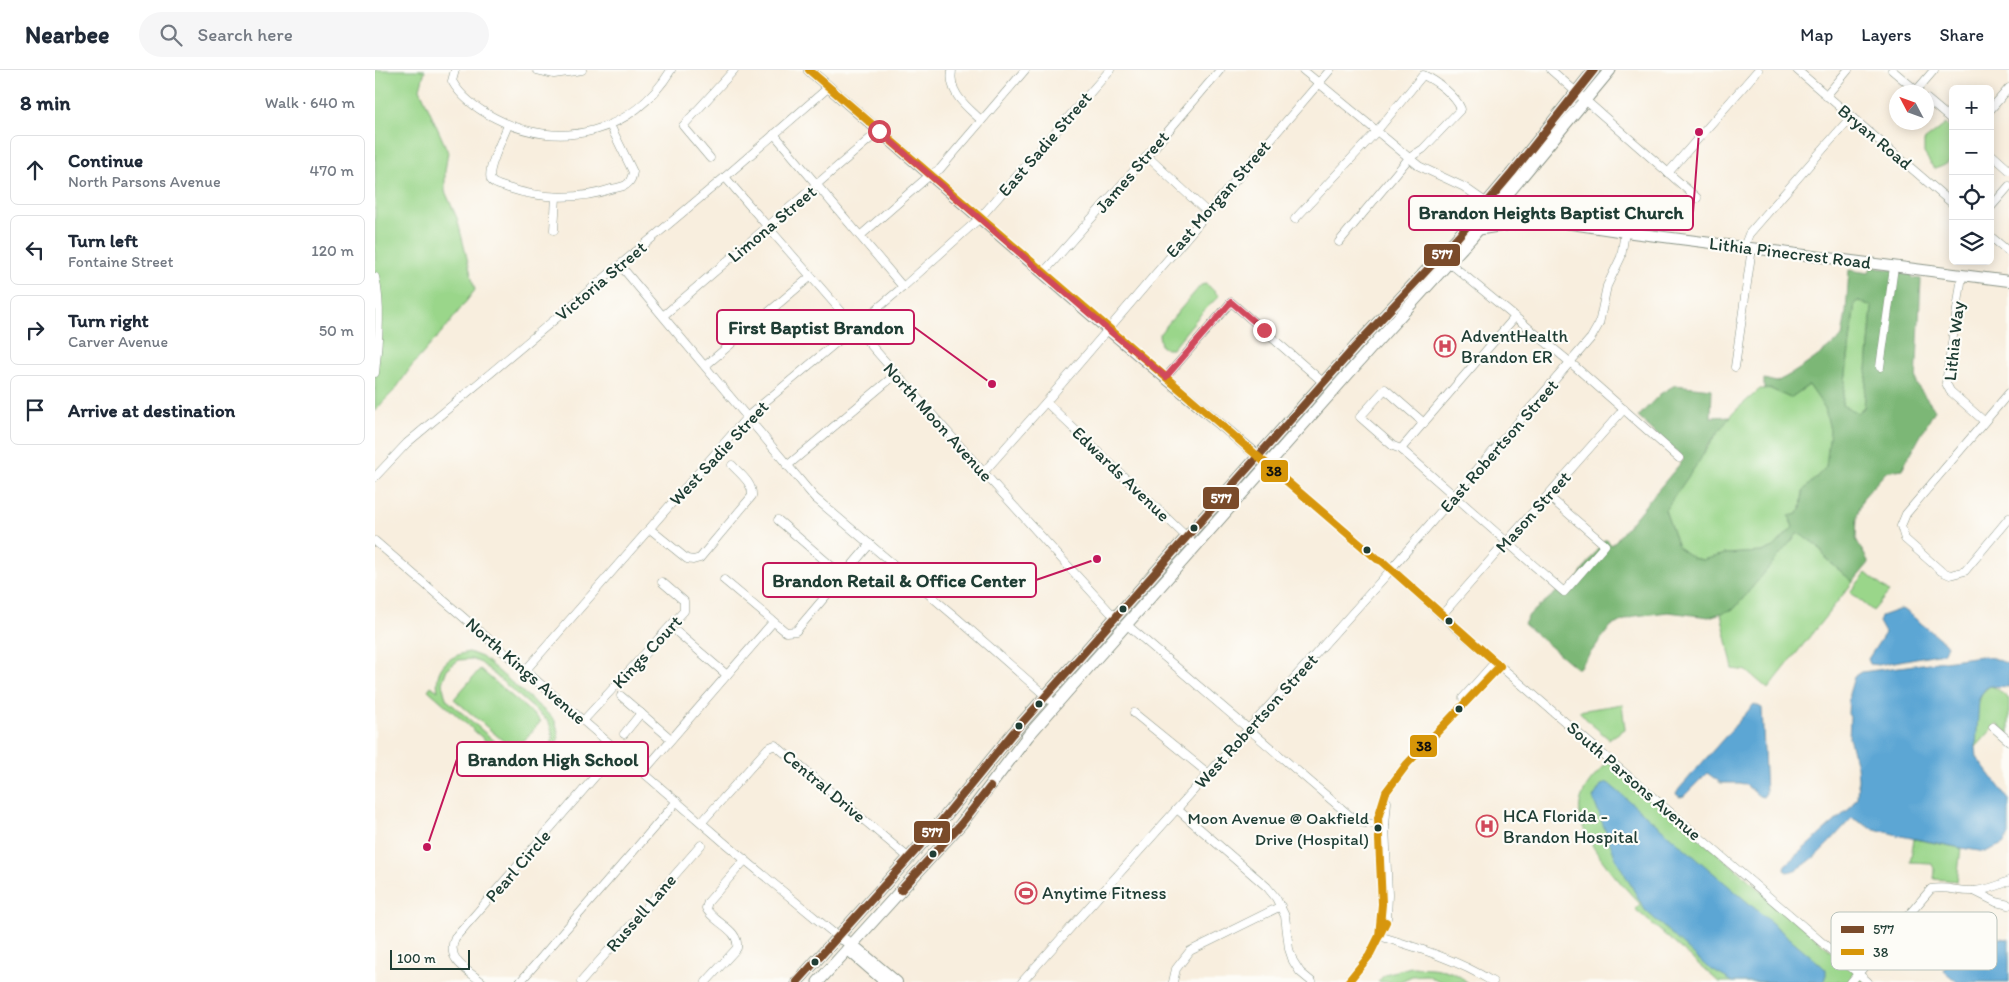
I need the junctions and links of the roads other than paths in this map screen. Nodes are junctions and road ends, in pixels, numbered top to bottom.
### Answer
1 (455, 70) edge
2 (537, 70) edge
3 (582, 70) edge
4 (671, 70) edge
5 (734, 70) edge
6 (809, 70) edge
7 (952, 70) edge
8 (1025, 70) edge
9 (1110, 70) edge
10 (1220, 70) edge
11 (1303, 70) edge
12 (1330, 70) edge
13 (1551, 70) edge
14 (1594, 70) edge
15 (1610, 70) edge
16 (1758, 70) edge
17 (1797, 70) edge
18 (1848, 70) edge
19 (1891, 70) edge
20 (1934, 70) edge
21 (1318, 83) junction
22 (1909, 85) edge
23 (1922, 85) edge
24 (829, 87) junction
25 (2009, 88) edge
26 (1580, 96) junction
27 (1826, 96) junction
28 (1934, 105) edge
29 (1994, 105) edge
30 (1851, 117) junction
31 (1949, 118) edge
32 (981, 120) junction
33 (508, 125) junction
34 (610, 125) junction
35 (879, 131) junction
36 (1376, 132) junction
37 (774, 134) junction
38 (1147, 156) junction
39 (1994, 157) edge
40 (710, 158) dead end
41 (1409, 158) junction
42 (2009, 170) edge
43 (1668, 173) junction
44 (930, 175) junction
45 (725, 177) junction
46 (817, 185) junction
47 (2009, 186) edge
48 (556, 197) junction
49 (1697, 198) dead end
50 (1949, 201) edge
51 (1994, 203) edge
52 (1491, 206) junction
53 (1207, 212) junction
54 (980, 218) junction
55 (1295, 219) dead end
56 (1523, 222) junction
57 (767, 227) junction
58 (1479, 229) junction
59 (554, 230) dead end
60 (1625, 232) junction
61 (860, 236) junction
62 (1994, 239) edge
63 (1339, 242) dead end
64 (1749, 247) junction
65 (2009, 252) edge
66 (1445, 259) junction
67 (620, 265) junction
68 (1894, 267) junction
69 (1043, 273) junction
70 (1962, 276) junction
71 (375, 277) edge
72 (811, 277) junction
73 (2009, 281) edge
74 (903, 287) junction
75 (663, 316) junction
76 (1515, 317) junction
77 (855, 327) junction
78 (1107, 329) junction
79 (1571, 363) junction
80 (705, 366) junction
81 (1735, 367) dead end
82 (1880, 368) dead end
83 (375, 373) edge
84 (895, 374) junction
85 (1166, 377) junction
86 (1324, 383) junction
87 (2009, 393) edge
88 (1046, 402) junction
89 (1624, 409) junction
90 (749, 416) junction
91 (1983, 421) junction
92 (1424, 423) junction
93 (1401, 450) junction
94 (1259, 456) junction
95 (1679, 458) dead end
96 (732, 465) dead end
97 (1268, 465) junction
98 (787, 466) junction
99 (983, 473) junction
100 (375, 477) edge
101 (1548, 496) junction
102 (1455, 497) junction
103 (2009, 518) edge
104 (778, 520) dead end
105 (650, 529) junction
106 (375, 541) edge
107 (1191, 542) junction
108 (1507, 542) junction
109 (869, 544) junction
110 (1390, 570) junction
111 (843, 576) junction
112 (724, 580) dead end
113 (662, 582) dead end
114 (1441, 616) junction
115 (1122, 620) junction
116 (773, 622) junction
117 (678, 633) dead end
118 (1497, 664) junction
119 (525, 671) junction
120 (727, 675) junction
121 (621, 696) dead end
122 (1046, 697) junction
123 (1055, 705) junction
124 (641, 713) junction
125 (1134, 713) dead end
126 (583, 721) junction
127 (1993, 727) dead end
128 (1249, 729) junction
129 (623, 734) dead end
130 (671, 739) junction
131 (2009, 741) edge
132 (618, 750) junction
133 (643, 772) junction
134 (981, 773) junction
135 (1209, 774) junction
136 (677, 801) junction
137 (1177, 809) junction
138 (702, 822) junction
139 (961, 824) junction
140 (1381, 825) junction
141 (701, 845) dead end
142 (909, 858) junction
143 (745, 860) junction
144 (2009, 881) edge
145 (1975, 891) junction
146 (2009, 905) edge
147 (1281, 906) junction
148 (1912, 912) edge
149 (837, 936) junction
150 (1379, 936) junction
151 (849, 946) junction
152 (1831, 951) edge
153 (1853, 970) edge
154 (1861, 970) edge
155 (1858, 974) junction
156 (583, 981) edge
157 (482, 982) edge
158 (520, 982) edge
159 (706, 982) edge
160 (797, 982) edge
161 (818, 982) edge
162 (885, 982) edge
163 (897, 982) edge
164 (1022, 982) edge
165 (1173, 982) edge
166 (1311, 982) edge
167 (1348, 982) edge
168 (1493, 982) edge
169 (1851, 982) edge
170 (1867, 982) edge

1 - 33 street
2 - 3 street
4 - 34 street
5 - 40 street
6 - 24 main road
7 - 32 street
8 - 32 street
9 - 54 street, East Sadie Street
10 - 38 street, James Street
11 - 21 street
12 - 21 street, East Morgan Street
13 - 26 street
14 - 26 highway
15 - 26 highway
16 - 43 street
17 - 27 street, Bryan Road
18 - 27 street
19 - 22 street
20 - 23 street
21 - 36 street
21 - 53 street, East Morgan Street
24 - 35 main road
24 - 37 street, Victoria Street
25 - 29 street
26 - 43 street
26 - 52 highway
27 - 30 street, Bryan Road
28 - 31 street
30 - 50 street, Bryan Road
30 - 64 street
32 - 44 street
33 - 34 street
33 - 48 street
34 - 48 street
35 - 44 main road
35 - 46 street, Limona Street
36 - 41 street
36 - 41 street
36 - 55 street
37 - 45 street, Victoria Street
37 - 46 street
38 - 53 street
38 - 69 street, James Street
39 - 42 street
41 - 52 street
41 - 63 street
43 - 49 street
44 - 54 main road
44 - 61 street
45 - 57 street, North Moon Avenue
45 - 67 street, Victoria Street
46 - 57 street, Limona Street
46 - 61 street
47 - 51 street
48 - 59 street
52 - 56 main road, Lithia Pinecrest Road
52 - 58 highway
52 - 66 highway
53 - 78 street, East Morgan Street
54 - 69 main road
54 - 74 street, West Sadie Street
56 - 58 highway
56 - 60 main road, Lithia Pinecrest Road
57 - 72 street, North Moon Avenue
57 - 75 street, Limona Street
58 - 66 highway
60 - 64 main road, Lithia Pinecrest Road
60 - 79 street, East Robertson Street
61 - 74 street
62 - 65 street
64 - 68 main road, Lithia Pinecrest Road
64 - 81 street
66 - 76 street
66 - 86 highway
66 - 97 highway
67 - 75 street
67 - 100 street, Victoria Street
68 - 70 main road, Lithia Pinecrest Road
68 - 82 street
69 - 78 main road
70 - 73 main road, Lithia Pinecrest Road
70 - 91 street, Lithia Way
71 - 83 street
72 - 77 street, North Moon Avenue
72 - 80 street
74 - 77 street, West Sadie Street
75 - 80 street
76 - 79 street
76 - 92 street
77 - 84 street, North Moon Avenue
77 - 90 street, West Sadie Street
78 - 85 main road
78 - 88 street, East Morgan Street
79 - 89 street
79 - 102 street, East Robertson Street
80 - 90 street
84 - 98 street
84 - 99 street, North Moon Avenue
85 - 86 street
85 - 94 main road
86 - 94 highway
87 - 91 street
88 - 99 street, East Morgan Street
88 - 107 street, Edwards Avenue
89 - 95 street
89 - 101 street, Mason Street
90 - 98 street
90 - 105 street, West Sadie Street
91 - 103 street
92 - 93 street
92 - 93 street
93 - 102 street
94 - 97 main road
94 - 107 highway
96 - 105 street
97 - 107 highway
97 - 110 street, South Parsons Avenue
98 - 109 street
99 - 115 street, North Moon Avenue
101 - 108 street, Mason Street
101 - 108 street
102 - 108 street
102 - 110 street, East Robertson Street
104 - 111 street
105 - 119 street, West Sadie Street
106 - 119 street, North Kings Avenue
107 - 115 highway
107 - 115 highway
108 - 114 street, Mason Street
109 - 111 street
109 - 122 street
110 - 114 street, South Parsons Avenue
110 - 128 street, West Robertson Street
111 - 116 street
112 - 116 street
113 - 126 street, Kings Court
114 - 118 street, South Parsons Avenue
115 - 122 highway
115 - 123 highway
115 - 128 street, North Moon Avenue
116 - 120 street
117 - 120 street
118 - 140 street
118 - 152 street, South Parsons Avenue
119 - 126 street, North Kings Avenue
120 - 130 street
121 - 124 street
122 - 123 street
122 - 134 highway
123 - 139 highway
124 - 129 street
124 - 130 street
125 - 135 street
126 - 132 street, North Kings Avenue
127 - 131 street
128 - 135 street, West Robertson Street
128 - 140 street, North Moon Avenue
130 - 133 street
132 - 133 street, North Kings Avenue
132 - 157 street, Pearl Circle
133 - 136 street, North Kings Avenue
134 - 139 highway
134 - 142 highway
135 - 137 street, West Robertson Street
136 - 138 street, North Kings Avenue
136 - 158 street
137 - 147 street
137 - 164 street, West Robertson Street
138 - 142 street, Central Drive
138 - 143 street, North Kings Avenue
139 - 151 highway
140 - 150 street
141 - 156 street, Russell Lane
142 - 149 highway
143 - 149 street, North Kings Avenue
143 - 159 street
144 - 145 street
145 - 146 street
145 - 148 street
147 - 165 street
147 - 166 street
149 - 151 main road
149 - 160 highway
150 - 167 street
150 - 168 street
151 - 161 highway
151 - 162 main road
151 - 163 main road
153 - 155 street, South Parsons Avenue
154 - 155 street
155 - 169 street
155 - 170 street, South Parsons Avenue

